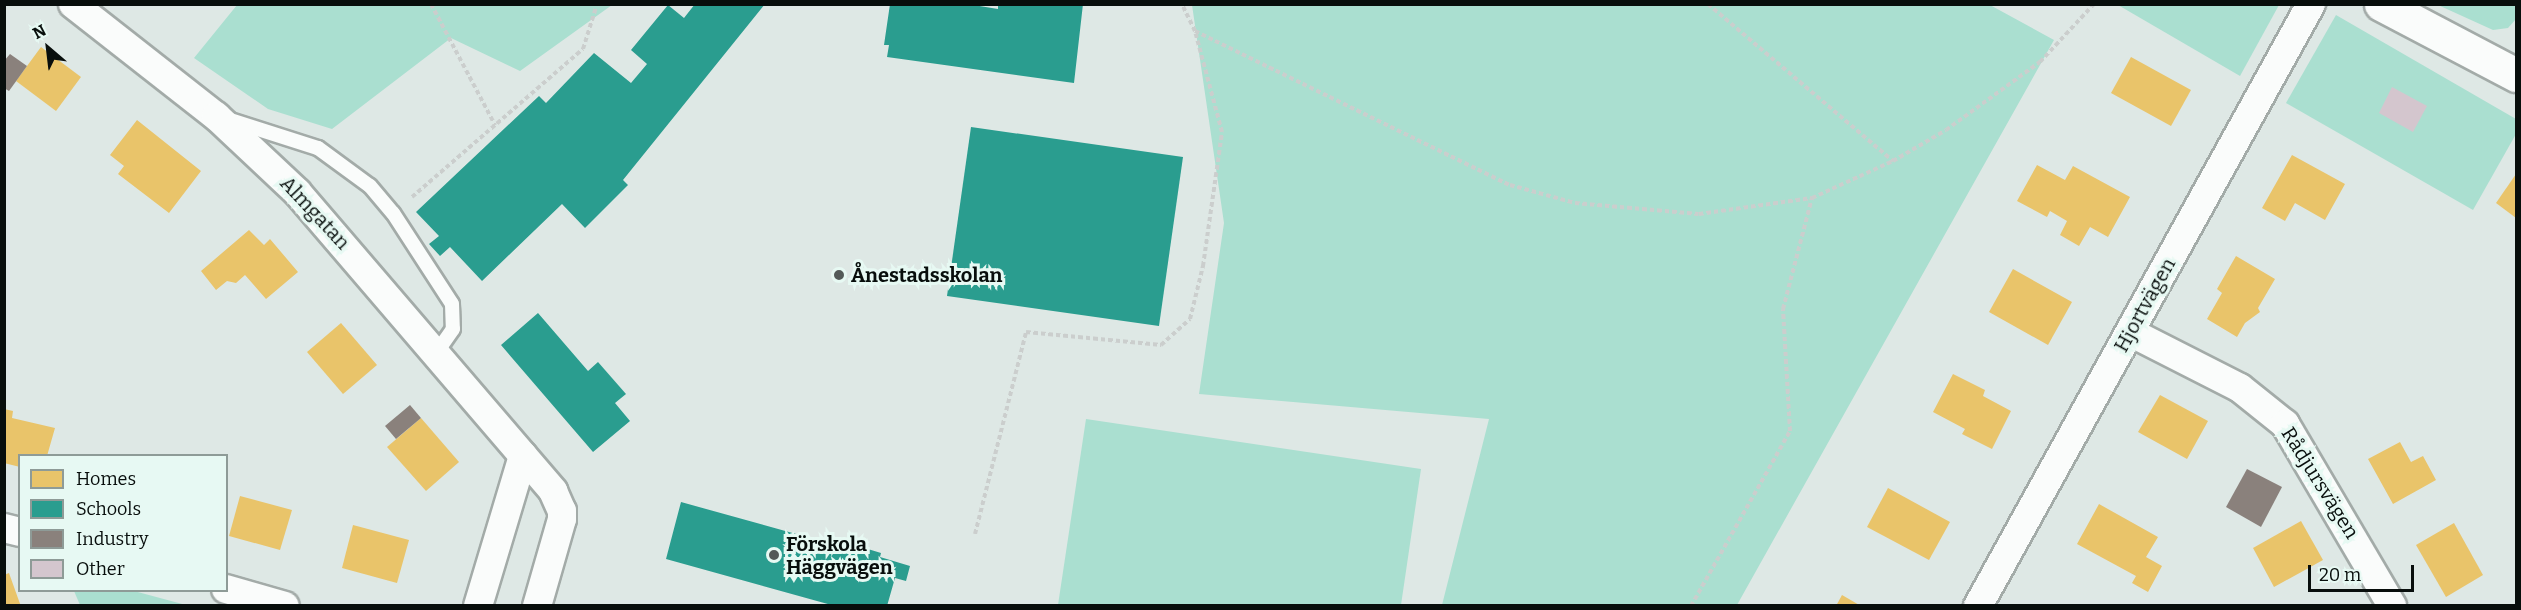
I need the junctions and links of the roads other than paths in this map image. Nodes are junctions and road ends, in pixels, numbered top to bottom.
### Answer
1 (73, 4) edge
2 (2311, 4) edge
3 (2381, 4) edge
4 (2517, 75) edge
5 (216, 116) junction
6 (2130, 332) junction
7 (436, 353) junction
8 (523, 456) junction
9 (228, 590) edge
10 (285, 606) edge
11 (478, 606) edge
12 (537, 606) edge
13 (1978, 606) edge
14 (2392, 606) edge

1 - 5 street, Almgatan
2 - 6 street, Hjortvägen
3 - 4 street
5 - 7 street, Almgatan
5 - 7 lane
6 - 13 street, Hjortvägen
6 - 14 street, Rådjursvägen
7 - 8 street, Almgatan
8 - 11 street
8 - 12 street, Almgatan
9 - 10 street

